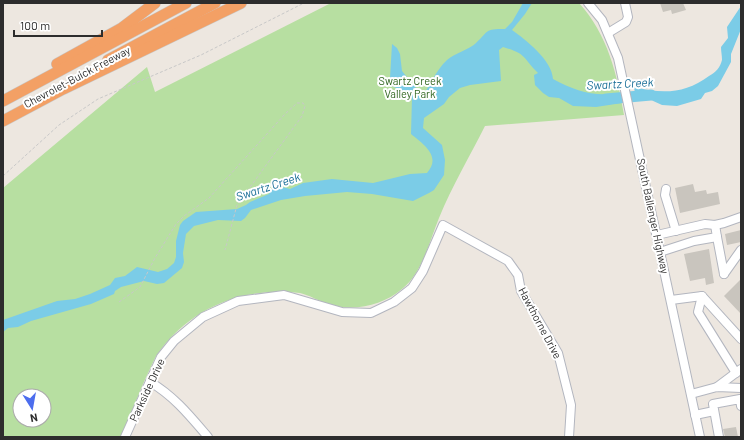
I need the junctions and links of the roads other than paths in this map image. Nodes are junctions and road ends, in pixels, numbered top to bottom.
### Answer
1 (155, 3) edge
2 (186, 3) edge
3 (214, 3) edge
4 (241, 3) edge
5 (625, 3) edge
6 (592, 4) edge
7 (608, 33) junction
8 (3, 95) edge
9 (3, 101) edge
10 (3, 117) edge
11 (3, 121) edge
12 (666, 189) dead end
13 (741, 217) edge
14 (714, 225) junction
15 (443, 226) joint
16 (676, 231) junction
17 (657, 235) junction
18 (717, 237) junction
19 (741, 250) edge
20 (660, 252) junction
21 (702, 296) junction
22 (671, 300) junction
23 (741, 339) edge
24 (738, 371) edge
25 (150, 382) junction
26 (717, 387) junction
27 (741, 388) edge
28 (691, 394) junction
29 (741, 406) edge
30 (713, 408) junction
31 (695, 414) junction
32 (125, 437) edge
33 (208, 437) edge
34 (569, 437) edge
35 (700, 437) edge
36 (719, 437) edge

1 - 8 highway
2 - 9 highway, Chevrolet-Buick Freeway
3 - 10 highway, Chevrolet-Buick Freeway
4 - 11 highway
5 - 7 street
6 - 7 street, South Ballenger Highway
7 - 17 street, South Ballenger Highway
12 - 16 street
13 - 14 street
14 - 16 street
14 - 18 street
15 - 25 street, Parkside Drive
15 - 34 street, Hawthorne Drive
16 - 17 street
17 - 20 street, South Ballenger Highway
18 - 19 street
18 - 20 street
20 - 22 street, South Ballenger Highway
21 - 22 street
21 - 23 street
21 - 24 street
22 - 28 street, South Ballenger Highway
24 - 26 street
25 - 32 street, Parkside Drive
25 - 33 street
26 - 27 street
26 - 28 street
28 - 31 street, South Ballenger Highway
29 - 30 street
30 - 31 street
30 - 36 street
31 - 35 street, South Ballenger Highway

